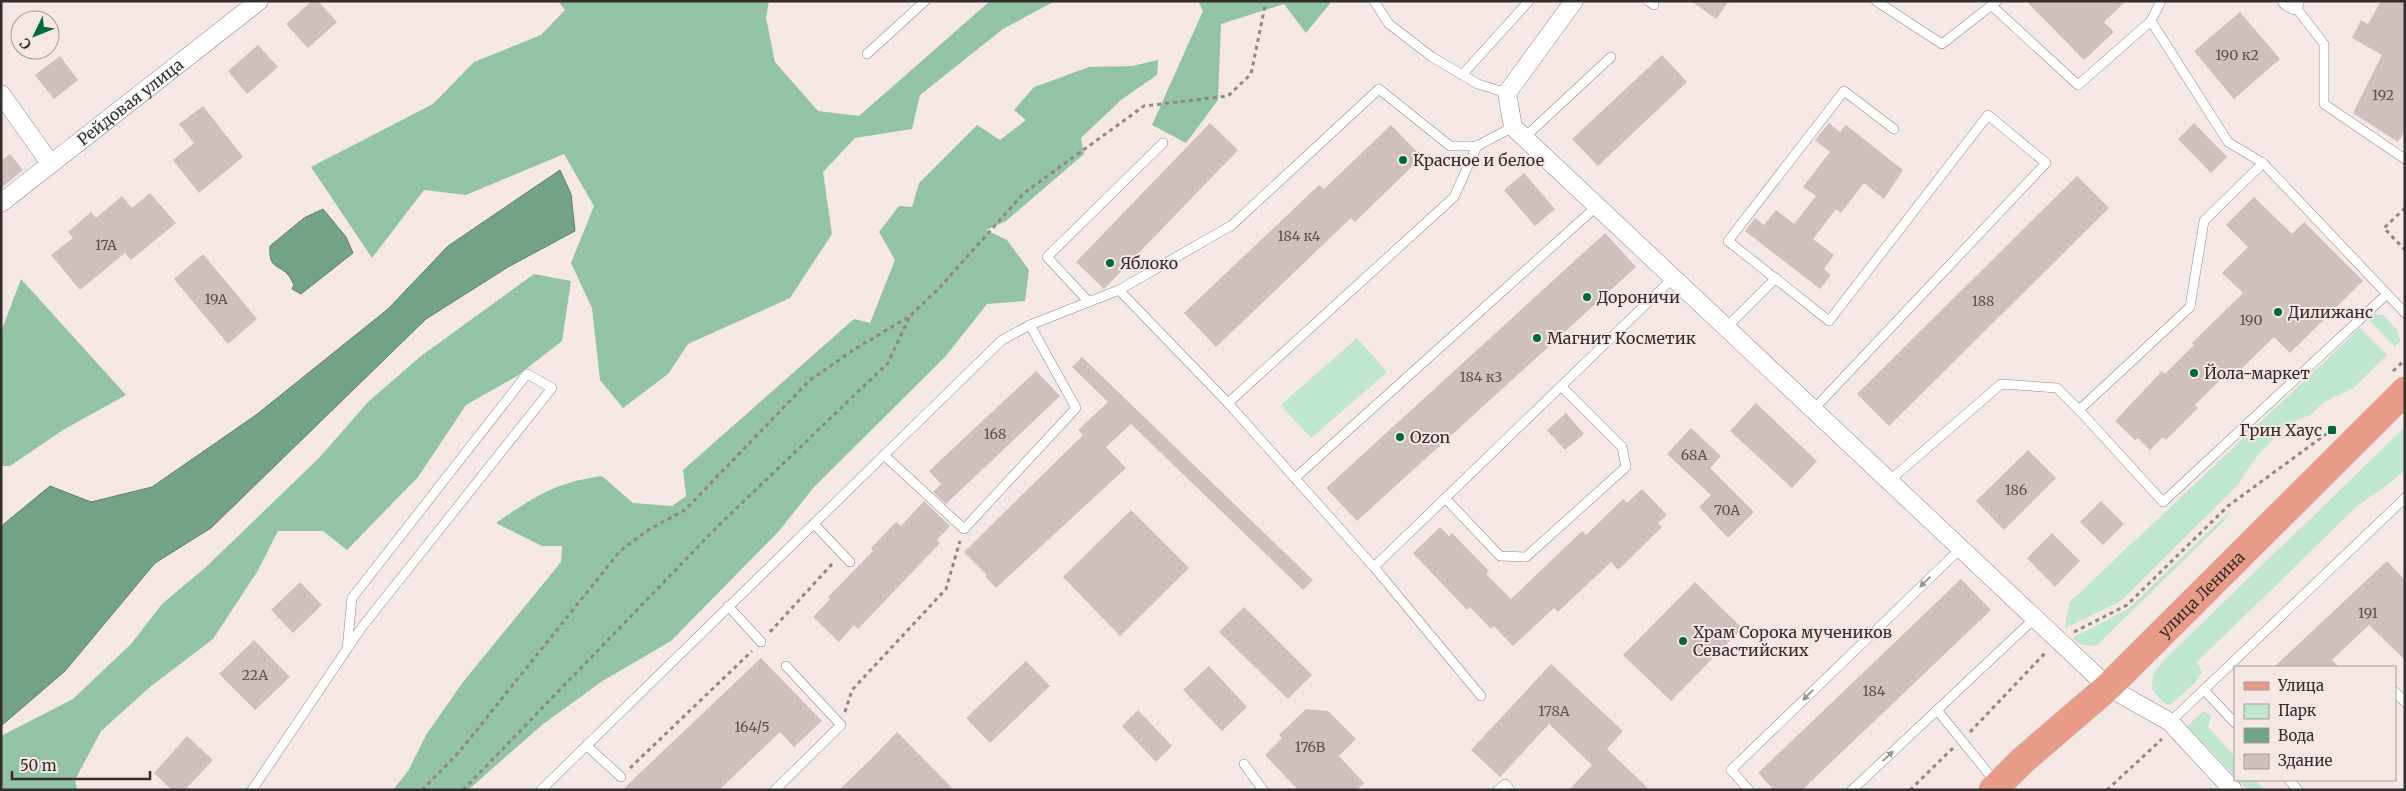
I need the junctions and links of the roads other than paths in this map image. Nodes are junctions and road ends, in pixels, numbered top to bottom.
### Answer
1 (259, 1) edge
2 (925, 1) edge
3 (1374, 1) edge
4 (1529, 1) edge
5 (1574, 1) edge
6 (1876, 1) edge
7 (2161, 1) edge
8 (2291, 3) edge
9 (1994, 4) edge
10 (2151, 21) junction
11 (868, 54) dead end
12 (1610, 57) dead end
13 (1462, 75) junction
14 (1507, 93) junction
15 (1, 94) edge
16 (1894, 129) dead end
17 (1519, 132) junction
18 (1163, 144) dead end
19 (1476, 146) junction
20 (2405, 159) edge
21 (50, 163) junction
22 (2263, 163) junction
23 (1, 203) edge
24 (1597, 206) junction
25 (1673, 278) junction
26 (1776, 278) junction
27 (1119, 290) junction
28 (2387, 294) junction
29 (1089, 302) junction
30 (2405, 312) edge
31 (1030, 325) junction
32 (1726, 328) junction
33 (2398, 382) edge
34 (1561, 386) junction
35 (1228, 403) junction
36 (1813, 410) junction
37 (2079, 410) junction
38 (884, 455) junction
39 (1295, 478) junction
40 (1889, 481) junction
41 (1445, 498) junction
42 (2405, 498) edge
43 (814, 524) junction
44 (1960, 549) junction
45 (850, 562) dead end
46 (1374, 567) junction
47 (728, 606) junction
48 (2035, 618) junction
49 (761, 642) road end
50 (347, 649) junction
51 (786, 666) dead end
52 (2108, 687) junction
53 (2204, 690) junction
54 (2396, 693) edge
55 (1481, 696) dead end
56 (2405, 702) edge
57 (1937, 710) junction
58 (2234, 722) edge
59 (2173, 725) junction
60 (587, 746) junction
61 (1244, 764) dead end
62 (621, 777) road end
63 (1995, 787) edge
64 (252, 790) edge
65 (541, 790) edge
66 (776, 790) edge
67 (1263, 790) edge
68 (1498, 790) edge
69 (1510, 790) edge
70 (1749, 790) edge
71 (1852, 790) edge
72 (2233, 790) edge

1 - 21 street, Рейдовая улица
2 - 11 lane
3 - 13 lane
4 - 13 lane
5 - 14 street
6 - 9 lane
7 - 10 lane
8 - 20 lane
9 - 10 lane
10 - 22 lane
12 - 17 lane
13 - 14 lane
14 - 17 street
15 - 21 street
16 - 26 lane
17 - 19 lane
17 - 24 street
18 - 29 lane
19 - 27 lane
19 - 35 lane
21 - 23 street, Рейдовая улица
22 - 28 lane
22 - 37 lane
24 - 25 street
24 - 39 lane
25 - 32 street
25 - 34 lane
26 - 32 lane
26 - 36 lane
27 - 29 lane
27 - 35 lane
28 - 30 lane
28 - 37 lane
29 - 31 lane
31 - 38 lane
31 - 38 lane
32 - 36 street
33 - 52 main road, улица Ленина
34 - 41 lane
34 - 41 lane
35 - 39 lane
36 - 40 street
37 - 40 lane
38 - 43 lane
39 - 46 lane
40 - 44 street
41 - 46 lane
42 - 53 lane
43 - 45 lane
43 - 47 lane
44 - 48 street
44 -> 70 lane
46 - 55 lane
47 - 49 lane
47 - 60 lane
48 - 52 street
48 - 57 lane
50 - 50 lane
50 - 64 lane
51 - 66 lane
52 - 59 street
52 - 63 main road, улица Ленина
53 - 58 lane
53 - 59 lane
54 - 56 lane
57 - 63 lane
71 -> 57 lane
59 - 72 street
60 - 62 lane
60 - 65 lane
61 - 67 lane
68 - 69 lane

